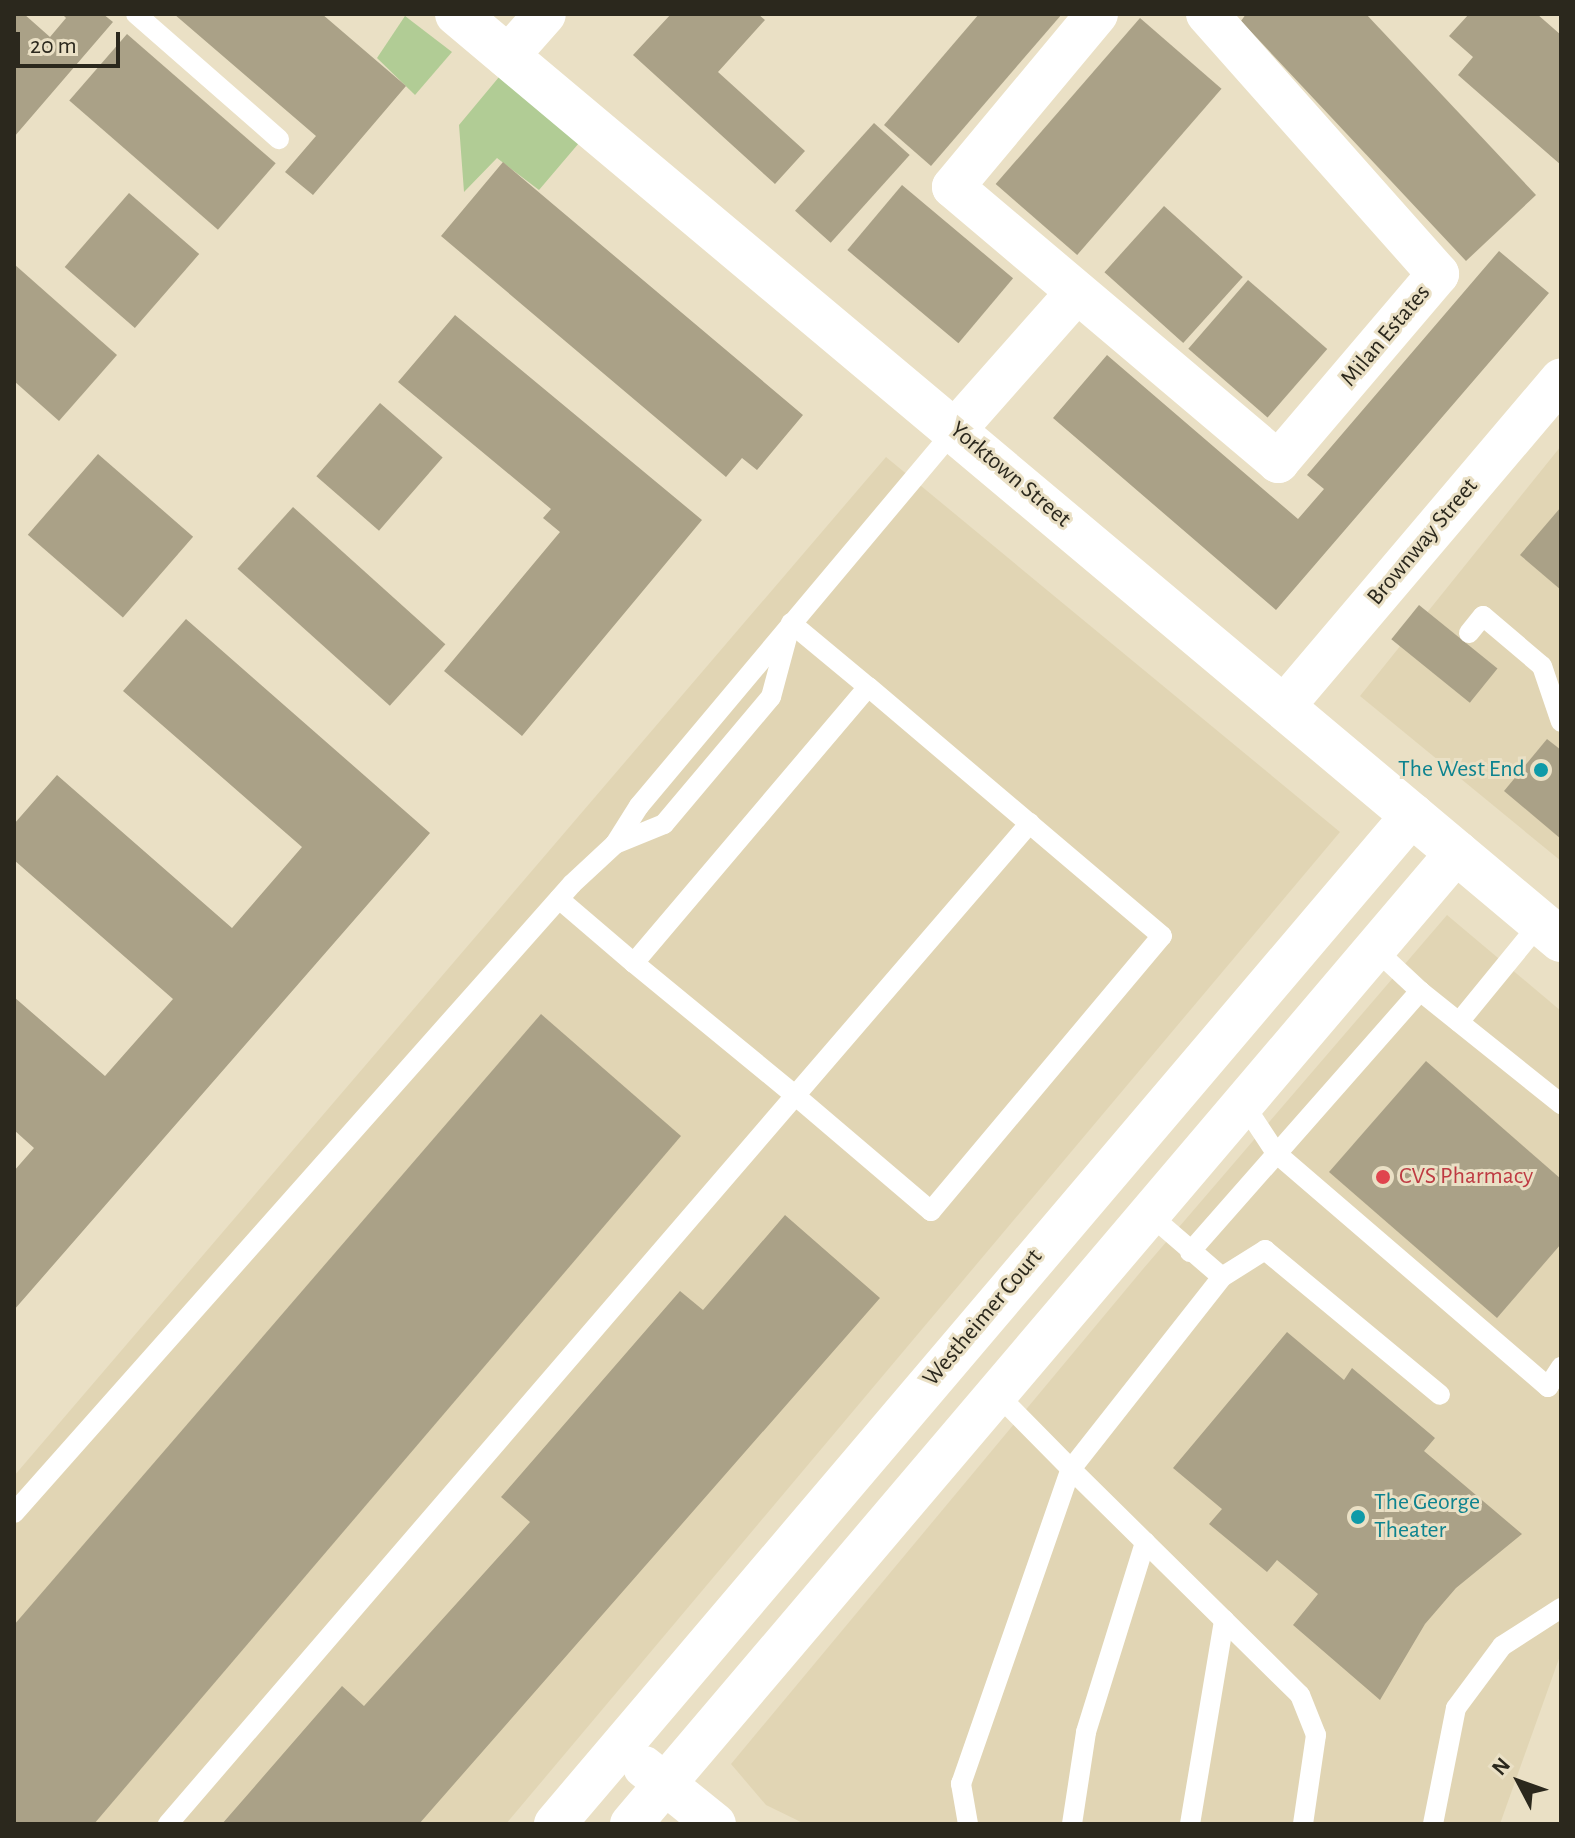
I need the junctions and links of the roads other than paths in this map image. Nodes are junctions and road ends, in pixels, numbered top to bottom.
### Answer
1 (136, 14) edge
2 (457, 14) edge
3 (545, 14) edge
4 (1097, 14) edge
5 (1207, 14) edge
6 (507, 57) junction
7 (279, 139) dead end
8 (1077, 292) junction
9 (1561, 379) edge
10 (955, 430) junction
11 (791, 623) junction
12 (1469, 633) dead end
13 (868, 687) junction
14 (1285, 705) junction
15 (1561, 722) edge
16 (1413, 814) junction
17 (1030, 823) junction
18 (615, 844) junction
19 (1457, 852) junction
20 (559, 899) junction
21 (1551, 931) edge
22 (1375, 949) junction
23 (634, 963) junction
24 (1420, 991) junction
25 (1459, 1022) junction
26 (797, 1097) junction
27 (1243, 1103) junction
28 (1561, 1104) edge
29 (1276, 1153) junction
30 (1105, 1175) junction
31 (1149, 1214) junction
32 (1190, 1252) junction
33 (1222, 1277) junction
34 (1561, 1367) edge
35 (1554, 1391) edge
36 (997, 1394) junction
37 (1440, 1395) dead end
38 (1071, 1469) junction
39 (14, 1513) edge
40 (1145, 1542) junction
41 (1561, 1608) edge
42 (1224, 1620) junction
43 (620, 1748) junction
44 (665, 1784) junction
45 (168, 1824) edge
46 (555, 1824) edge
47 (631, 1824) edge
48 (715, 1824) edge
49 (968, 1824) edge
50 (1072, 1824) edge
51 (1190, 1824) edge
52 (1303, 1824) edge
53 (1433, 1824) edge

1 - 7 lane
2 - 6 street, Yorktown Street
3 - 6 street
4 - 8 street, Milan Estates
5 - 8 street, Milan Estates
6 - 10 street, Yorktown Street
8 - 10 street
9 - 14 street, Brownway Street
10 - 11 lane
10 - 14 street, Yorktown Street
11 - 13 lane
11 - 18 lane
11 - 18 lane
12 - 15 lane
13 - 17 lane
13 - 23 lane
14 - 16 street, Yorktown Street
16 - 19 street, Yorktown Street
16 - 30 street, Westheimer Court
17 - 26 lane
17 - 26 lane
18 - 20 lane
19 - 21 street, Yorktown Street
19 - 22 street
20 - 23 lane
20 - 39 lane
21 - 25 lane
22 - 24 lane
22 - 27 street
23 - 26 lane
24 - 25 lane
24 - 29 lane
25 - 28 lane
26 - 45 lane
27 - 29 lane
27 - 31 street
29 - 32 lane
29 - 35 lane
30 - 31 street
30 - 43 street, Westheimer Court
31 - 32 lane
31 - 36 street
32 - 33 lane
33 - 37 lane
33 - 38 lane
34 - 35 lane
36 - 38 lane
36 - 44 street
38 - 40 lane
38 - 49 lane
40 - 42 lane
40 - 50 lane
41 - 53 lane
42 - 51 lane
42 - 52 lane
43 - 44 street
43 - 46 street, Westheimer Court
44 - 47 street
44 - 48 street

